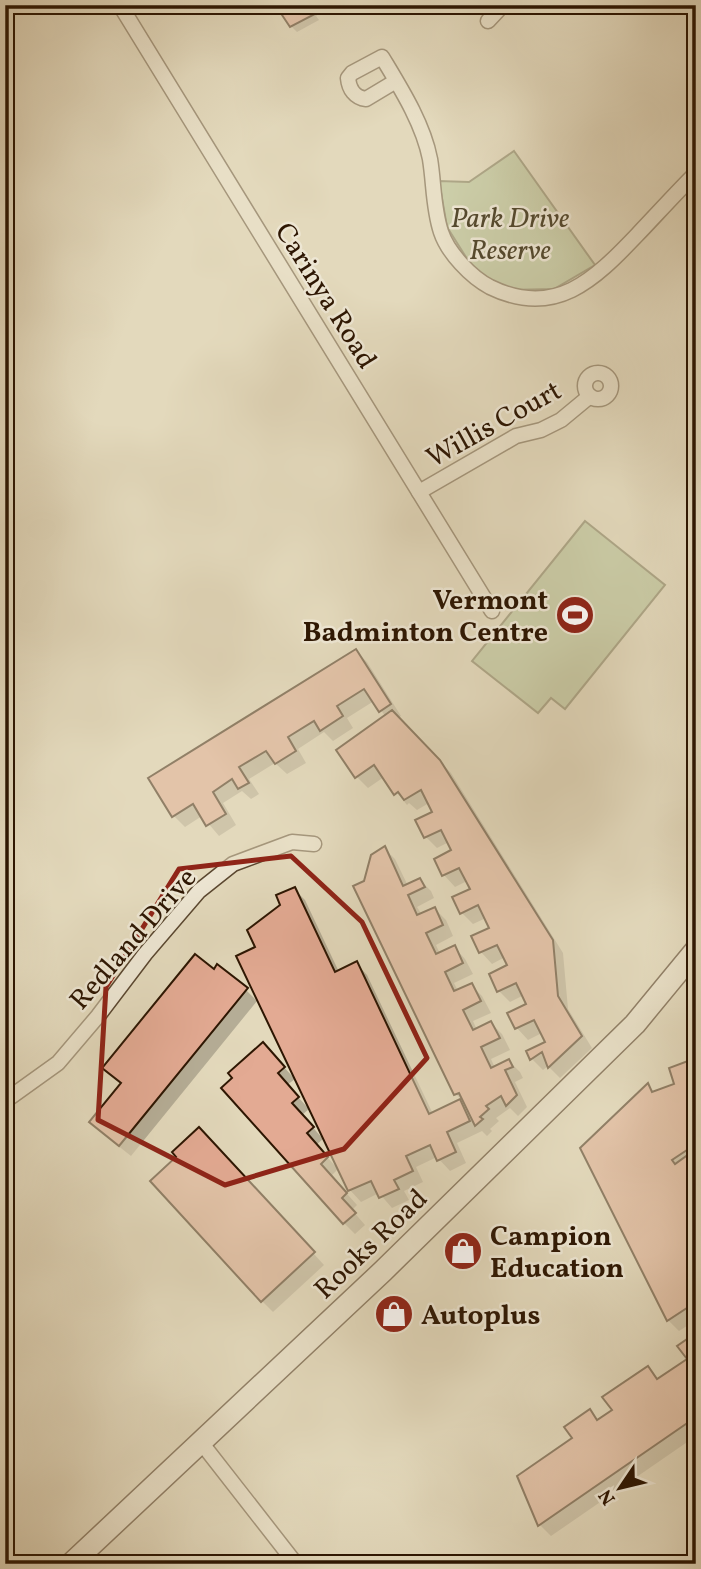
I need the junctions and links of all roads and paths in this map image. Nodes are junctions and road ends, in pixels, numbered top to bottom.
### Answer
1 (120, 5) edge
2 (503, 5) edge
3 (488, 21) dead end
4 (396, 81) dead end
5 (696, 173) edge
6 (590, 396) dead end
7 (419, 492) junction
8 (492, 611) dead end
9 (314, 844) dead end
10 (696, 950) edge
11 (5, 1101) edge
12 (200, 1441) junction
13 (71, 1564) edge
14 (296, 1564) edge

1 - 7 street, Carinya Road
2 - 3 street
4 - 5 street
6 - 7 street, Willis Court
7 - 8 street, Carinya Road
9 - 11 street, Redland Drive
10 - 12 street, Rooks Road
12 - 13 street, Rooks Road
12 - 14 street

